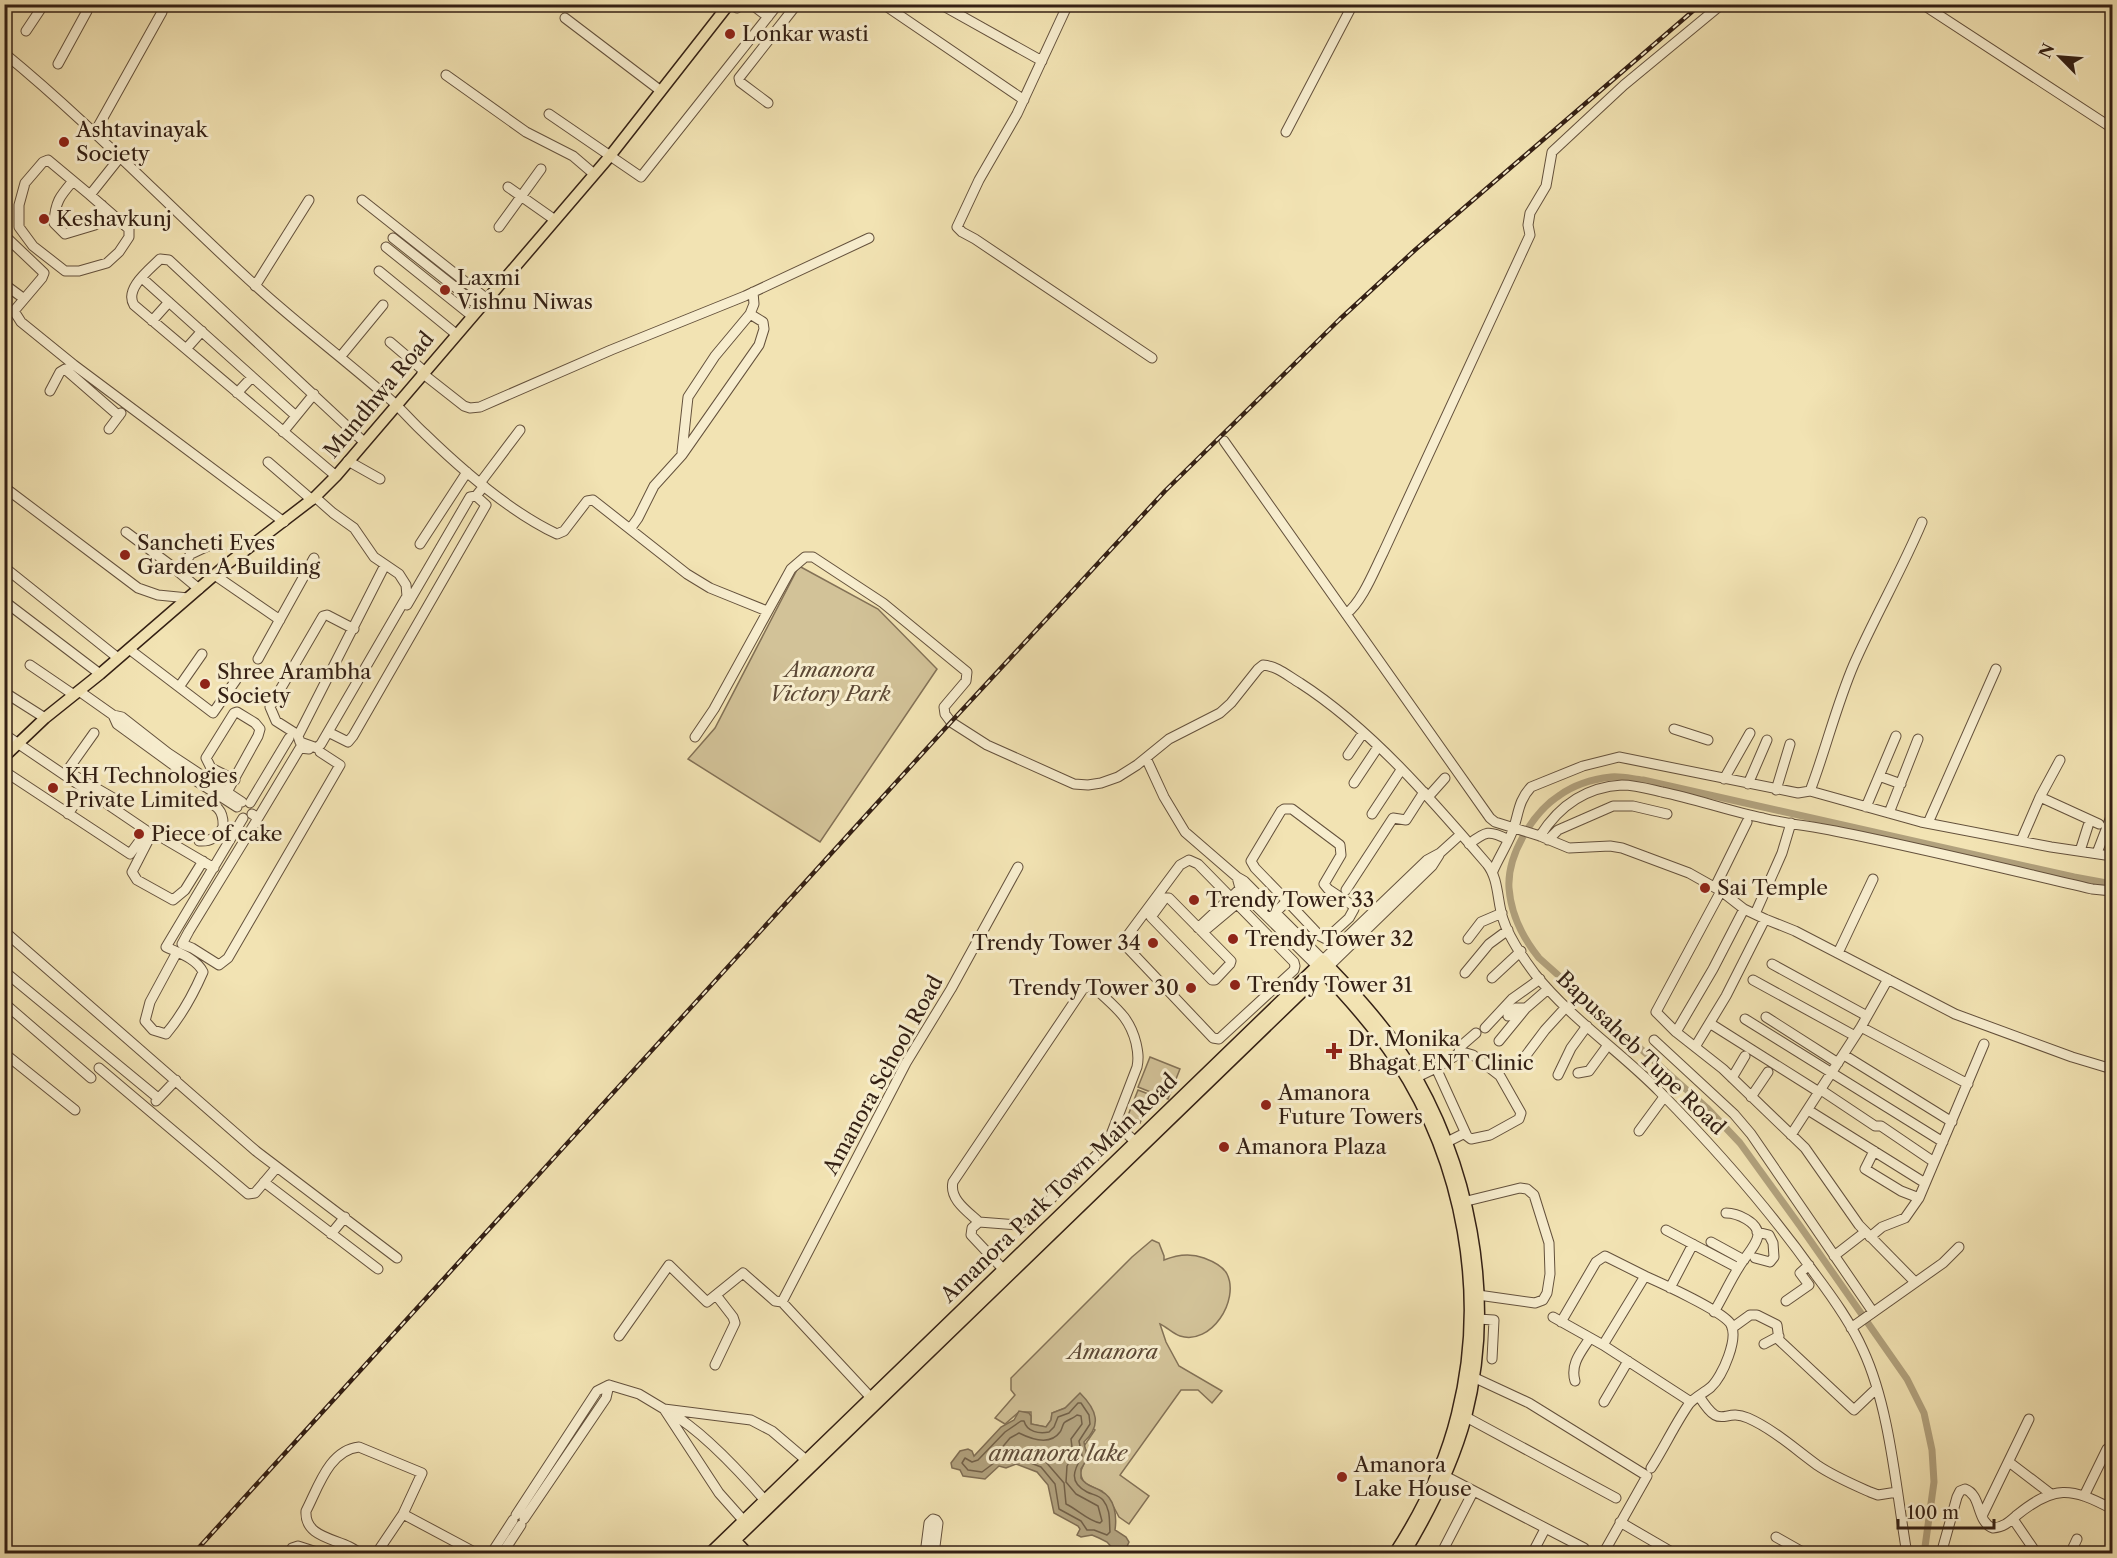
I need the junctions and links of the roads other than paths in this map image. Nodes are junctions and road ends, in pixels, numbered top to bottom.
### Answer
1 (44, 4) edge
2 (87, 4) edge
3 (164, 4) edge
4 (751, 4) edge
5 (778, 4) edge
6 (797, 4) edge
7 (883, 4) edge
8 (940, 4) edge
9 (1054, 4) edge
10 (1353, 4) edge
11 (1722, 4) edge
12 (1922, 4) edge
13 (735, 6) edge
14 (1066, 7) edge
15 (893, 8) edge
16 (768, 17) junction
17 (566, 18) dead end
18 (26, 31) dead end
19 (4, 53) edge
20 (1042, 61) junction
21 (58, 64) dead end
22 (446, 75) dead end
23 (661, 92) junction
24 (1024, 100) junction
25 (768, 103) dead end
26 (549, 114) dead end
27 (2112, 128) edge
28 (95, 132) junction
29 (1286, 132) dead end
30 (121, 156) junction
31 (610, 156) junction
32 (541, 169) dead end
33 (594, 174) junction
34 (73, 181) junction
35 (508, 187) dead end
36 (90, 195) junction
37 (521, 197) junction
38 (309, 200) dead end
39 (362, 200) dead end
40 (102, 205) junction
41 (555, 220) junction
42 (499, 227) dead end
43 (4, 235) edge
44 (393, 238) dead end
45 (869, 238) dead end
46 (386, 247) dead end
47 (379, 271) dead end
48 (142, 278) junction
49 (4, 284) edge
50 (255, 286) junction
51 (753, 292) junction
52 (23, 298) junction
53 (169, 302) junction
54 (483, 303) junction
55 (383, 305) dead end
56 (750, 314) junction
57 (472, 316) junction
58 (152, 321) junction
59 (201, 331) junction
60 (456, 334) junction
61 (390, 342) dead end
62 (186, 349) junction
63 (340, 356) junction
64 (1152, 358) dead end
65 (423, 372) junction
66 (252, 376) junction
67 (50, 391) dead end
68 (237, 393) junction
69 (314, 394) junction
70 (128, 404) junction
71 (396, 404) junction
72 (119, 416) junction
73 (296, 416) junction
74 (109, 429) dead end
75 (520, 430) dead end
76 (283, 432) junction
77 (1224, 441) dead end
78 (364, 442) junction
79 (682, 455) junction
80 (348, 461) junction
81 (268, 462) dead end
82 (467, 472) junction
83 (336, 476) junction
84 (380, 479) dead end
85 (482, 484) junction
86 (8, 490) dead end
87 (476, 496) junction
88 (313, 498) junction
89 (284, 522) junction
90 (1922, 522) dead end
91 (630, 529) junction
92 (126, 532) dead end
93 (420, 544) dead end
94 (208, 546) dead end
95 (314, 558) dead end
96 (385, 565) junction
97 (4, 567) edge
98 (178, 571) junction
99 (216, 576) junction
100 (199, 589) junction
101 (188, 598) junction
102 (4, 601) edge
103 (767, 610) junction
104 (1346, 614) junction
105 (280, 620) junction
106 (354, 629) junction
107 (129, 649) junction
108 (202, 654) dead end
109 (118, 658) junction
110 (258, 659) dead end
111 (30, 665) dead end
112 (1996, 669) dead end
113 (100, 674) junction
114 (236, 680) dead end
115 (179, 687) junction
116 (4, 692) edge
117 (76, 693) junction
118 (113, 715) junction
119 (45, 718) junction
120 (1674, 729) dead end
121 (94, 733) dead end
122 (1363, 733) junction
123 (1750, 733) dead end
124 (4, 734) edge
125 (332, 734) junction
126 (294, 736) junction
127 (1896, 736) dead end
128 (695, 737) dead end
129 (1918, 739) dead end
130 (1708, 740) dead end
131 (1767, 740) dead end
132 (21, 742) junction
133 (1790, 744) dead end
134 (1378, 747) junction
135 (320, 752) junction
136 (1348, 755) dead end
137 (4, 757) edge
138 (1146, 758) junction
139 (2060, 760) dead end
140 (1401, 770) junction
141 (4, 771) edge
142 (68, 771) junction
143 (1879, 776) junction
144 (1444, 778) dead end
145 (1724, 779) junction
146 (235, 780) junction
147 (1353, 783) dead end
148 (1748, 784) junction
149 (1900, 784) junction
150 (85, 789) junction
151 (1776, 790) junction
152 (1810, 791) junction
153 (227, 792) junction
154 (1426, 795) junction
155 (2040, 797) junction
156 (201, 799) dead end
157 (123, 803) dead end
158 (243, 804) junction
159 (1866, 807) junction
160 (1889, 813) junction
161 (68, 814) junction
162 (1372, 814) dead end
163 (1667, 814) dead end
164 (2112, 814) edge
165 (251, 817) junction
166 (1747, 822) dead end
167 (1791, 823) junction
168 (1928, 823) junction
169 (2099, 824) dead end
170 (2088, 826) dead end
171 (223, 827) junction
172 (1531, 833) junction
173 (234, 834) junction
174 (1461, 834) junction
175 (1507, 839) junction
176 (199, 841) dead end
177 (2021, 841) junction
178 (1469, 844) junction
179 (2080, 851) junction
180 (2097, 854) junction
181 (2112, 856) edge
182 (203, 861) junction
183 (1018, 867) dead end
184 (214, 868) junction
185 (1493, 871) junction
186 (1873, 879) dead end
187 (1244, 889) junction
188 (1718, 889) junction
189 (1346, 890) dead end
190 (2112, 891) edge
191 (1232, 901) junction
192 (1287, 901) junction
193 (1744, 909) junction
194 (1276, 912) junction
195 (1502, 913) junction
196 (1755, 914) junction
197 (1765, 920) junction
198 (4, 930) edge
199 (1200, 930) junction
200 (1508, 930) junction
201 (1468, 939) dead end
202 (1521, 951) junction
203 (177, 952) junction
204 (1838, 952) junction
205 (1772, 964) dead end
206 (1323, 966) junction
207 (4, 971) edge
208 (1465, 973) dead end
209 (1492, 978) dead end
210 (1540, 979) junction
211 (1888, 979) junction
212 (1753, 980) dead end
213 (1548, 989) junction
214 (4, 1003) edge
215 (1566, 1007) junction
216 (1526, 1008) junction
217 (1508, 1016) dead end
218 (1867, 1016) junction
219 (1766, 1017) dead end
220 (1745, 1019) dead end
221 (1711, 1024) junction
222 (1587, 1026) junction
223 (1861, 1027) junction
224 (1676, 1032) junction
225 (1855, 1036) junction
226 (1654, 1040) dead end
227 (1499, 1041) dead end
228 (1984, 1044) dead end
229 (1608, 1045) junction
230 (1695, 1047) junction
231 (4, 1053) edge
232 (1458, 1054) junction
233 (1745, 1056) dead end
234 (1524, 1058) dead end
235 (1841, 1059) junction
236 (99, 1068) dead end
237 (1436, 1068) junction
238 (2112, 1069) edge
239 (1768, 1072) dead end
240 (1578, 1073) dead end
241 (1832, 1074) junction
242 (1558, 1075) dead end
243 (91, 1078) dead end
244 (1732, 1078) junction
245 (176, 1080) junction
246 (1412, 1080) junction
247 (1968, 1084) junction
248 (1820, 1091) junction
249 (1664, 1097) junction
250 (1751, 1097) junction
251 (158, 1098) junction
252 (148, 1109) junction
253 (75, 1110) dead end
254 (1808, 1110) junction
255 (1952, 1122) junction
256 (1116, 1124) junction
257 (1639, 1131) dead end
258 (1466, 1133) junction
259 (1791, 1135) junction
260 (1447, 1142) junction
261 (1943, 1143) junction
262 (1139, 1144) junction
263 (1874, 1151) junction
264 (1934, 1162) junction
265 (277, 1167) junction
266 (264, 1182) junction
267 (1925, 1183) junction
268 (1919, 1198) junction
269 (1467, 1201) junction
270 (1726, 1213) dead end
271 (345, 1217) junction
272 (979, 1222) junction
273 (1666, 1230) dead end
274 (1757, 1232) junction
275 (331, 1234) junction
276 (1868, 1235) junction
277 (1711, 1242) dead end
278 (1693, 1244) junction
279 (1959, 1247) dead end
280 (1834, 1256) junction
281 (397, 1258) dead end
282 (1755, 1258) dead end
283 (1744, 1260) junction
284 (1809, 1265) junction
285 (1738, 1268) junction
286 (378, 1269) dead end
287 (1003, 1269) junction
288 (1645, 1276) junction
289 (1916, 1282) junction
290 (1670, 1288) junction
291 (716, 1295) junction
292 (1478, 1295) junction
293 (1786, 1301) dead end
294 (782, 1302) junction
295 (1714, 1312) junction
296 (1871, 1313) junction
297 (1478, 1319) junction
298 (1853, 1326) junction
299 (1732, 1328) junction
300 (619, 1336) dead end
301 (1779, 1336) junction
302 (1590, 1338) junction
303 (1473, 1340) junction
304 (1764, 1344) dead end
305 (1603, 1345) junction
306 (1492, 1359) dead end
307 (1628, 1361) junction
308 (715, 1365) dead end
309 (1469, 1377) junction
310 (1575, 1381) dead end
311 (1877, 1388) junction
312 (1695, 1399) junction
313 (874, 1400) junction
314 (1604, 1402) dead end
315 (664, 1409) junction
316 (1466, 1417) junction
317 (2029, 1419) dead end
318 (2112, 1446) edge
319 (806, 1460) junction
320 (2009, 1462) junction
321 (1652, 1468) dead end
322 (1445, 1476) junction
323 (1473, 1492) junction
324 (1897, 1492) junction
325 (2051, 1494) junction
326 (2084, 1496) junction
327 (1616, 1498) dead end
328 (767, 1503) junction
329 (2112, 1509) edge
330 (404, 1514) junction
331 (1982, 1516) junction
332 (2013, 1519) junction
333 (743, 1520) junction
334 (1620, 1522) junction
335 (1545, 1529) junction
336 (1776, 1538) dead end
337 (2077, 1539) dead end
338 (730, 1548) edge
339 (1584, 1548) dead end
340 (2112, 1549) edge
341 (497, 1552) edge
342 (289, 1554) edge
343 (323, 1554) edge
344 (360, 1554) edge
345 (376, 1554) edge
346 (478, 1554) edge
347 (709, 1554) edge
348 (748, 1554) edge
349 (925, 1554) edge
350 (934, 1554) edge
351 (1394, 1554) edge
352 (1404, 1554) edge
353 (1441, 1554) edge
354 (1532, 1554) edge
355 (1603, 1554) edge
356 (1675, 1554) edge
357 (1806, 1554) edge
358 (1907, 1554) edge
359 (1941, 1554) edge
360 (2037, 1554) edge
361 (2070, 1554) edge
362 (2105, 1554) edge

1 - 18 street
2 - 21 street
3 - 28 street
4 - 16 street
5 - 16 street
6 - 25 street
7 - 15 street
8 - 20 street
9 - 14 street
10 - 29 street
11 - 104 street
12 - 27 street
13 - 23 main road, Mundhwa Road
14 - 20 street
15 - 24 street
16 - 31 street
17 - 23 street
19 - 28 street
20 - 24 street
22 - 33 street
23 - 31 main road, Mundhwa Road
24 - 64 street
26 - 31 street
28 - 30 street
30 - 36 street
30 - 50 street
31 - 33 main road, Mundhwa Road
32 - 37 street
33 - 41 main road, Mundhwa Road
34 - 36 street
34 - 40 street
34 - 40 street
35 - 37 street
36 - 40 street
37 - 41 street
37 - 42 street
38 - 50 street
39 - 54 street
41 - 54 main road, Mundhwa Road
43 - 52 street
44 - 54 street
45 - 51 street
46 - 57 street
47 - 60 street
48 - 53 street
48 - 58 street
48 - 69 street
49 - 52 street
50 - 63 street
51 - 56 street
51 - 65 street
52 - 70 street
53 - 58 street
53 - 59 street
54 - 57 main road, Mundhwa Road
55 - 63 street
56 - 79 street
56 - 79 street
57 - 60 main road, Mundhwa Road
58 - 62 street
59 - 62 street
59 - 66 street
60 - 65 main road, Mundhwa Road
61 - 65 street
62 - 68 street
63 - 71 street
65 - 71 main road, Mundhwa Road
66 - 68 street
66 - 73 street
67 - 72 street
68 - 76 street
69 - 73 street
69 - 78 street
70 - 72 street
70 - 89 street
71 - 78 main road, Mundhwa Road
71 - 82 street
72 - 74 street
73 - 76 street
75 - 85 street
76 - 83 street
77 - 104 street
78 - 80 main road, Mundhwa Road
79 - 91 street
80 - 83 main road, Mundhwa Road
80 - 84 street
81 - 88 street
82 - 85 street
82 - 93 street
83 - 88 main road, Mundhwa Road
85 - 87 street
85 - 91 street
86 - 101 street
87 - 125 street
87 - 125 street
88 - 89 main road, Mundhwa Road
88 - 96 street
89 - 99 main road, Mundhwa Road
90 - 152 street
91 - 103 street
92 - 98 street
94 - 98 street
95 - 105 street
96 - 106 street
96 - 126 street
97 - 109 street
98 - 100 street
99 - 100 main road, Mundhwa Road
99 - 105 street
100 - 101 main road, Mundhwa Road
101 - 107 main road, Mundhwa Road
102 - 113 street
103 - 128 street
103 - 138 street
104 - 172 street
105 - 110 street
106 - 126 street
106 - 126 street
107 - 109 main road, Mundhwa Road
107 - 115 street
108 - 115 street
109 - 113 main road, Mundhwa Road
111 - 117 street
112 - 168 street
113 - 117 main road, Mundhwa Road
114 - 115 street
116 - 119 street
117 - 118 street
117 - 119 main road, Mundhwa Road
118 - 153 street
118 - 158 street
119 - 132 main road, Mundhwa Road
120 - 130 street
121 - 142 street
122 - 134 street, Bapusaheb Tupe Road
122 - 136 street
122 - 138 street, Bapusaheb Tupe Road
123 - 145 street
124 - 132 street
125 - 135 street
126 - 158 street
127 - 143 street
129 - 149 street
131 - 148 street
132 - 137 main road, Mundhwa Road
132 - 142 street
132 - 150 street
133 - 151 street
134 - 140 street, Bapusaheb Tupe Road
134 - 147 street
135 - 165 street
135 - 165 street
138 - 187 street
139 - 155 street
140 - 154 street, Bapusaheb Tupe Road
140 - 162 street
141 - 161 street
142 - 157 street
143 - 149 street
143 - 159 street
144 - 154 street
145 - 148 street
145 - 172 street
146 - 146 street
146 - 153 street
148 - 151 street
149 - 160 street
150 - 161 street
150 - 161 street
151 - 152 street
152 - 159 street
153 - 158 street
154 - 174 street, Bapusaheb Tupe Road
154 - 189 street
155 - 169 street
155 - 177 street
156 - 171 street
158 - 165 street
158 - 165 street
159 - 160 street
160 - 168 street
163 - 172 street
164 - 180 street
165 - 173 street
166 - 188 street
167 - 172 street
167 - 190 street
167 - 196 street
168 - 177 street
170 - 179 street
171 - 173 street
171 - 176 street
172 - 175 street
172 - 188 street
173 - 184 street
174 - 178 street, Bapusaheb Tupe Road
174 - 206 street, Amanora Park Town Main Road
175 - 178 street
175 - 185 street
177 - 179 street
178 - 185 street, Bapusaheb Tupe Road
179 - 180 street
180 - 181 street
182 - 182 street
182 - 184 street
183 - 294 street, Amanora School Road
184 - 203 street
185 - 195 street, Bapusaheb Tupe Road
186 - 204 street
187 - 191 street
187 - 194 street
187 - 206 street
188 - 193 street
188 - 224 street
191 - 191 street
191 - 199 street
192 - 192 street
192 - 194 street
193 - 196 street
193 - 224 street
194 - 206 street
195 - 200 street, Bapusaheb Tupe Road
195 - 201 street
196 - 197 street
197 - 204 street
197 - 221 street
198 - 245 street
199 - 199 street
200 - 202 street, Bapusaheb Tupe Road
200 - 208 street
202 - 209 street
202 - 210 street, Bapusaheb Tupe Road
203 - 203 street
204 - 211 street
205 - 218 street
206 - 246 main road
206 - 262 main road, Amanora Park Town Main Road
207 - 251 street
210 - 213 street, Bapusaheb Tupe Road
210 - 232 street
211 - 218 street
211 - 238 street
212 - 225 street
213 - 215 street, Bapusaheb Tupe Road
213 - 216 street
214 - 243 street
215 - 222 street, Bapusaheb Tupe Road
215 - 234 street
216 - 217 street
216 - 227 street
218 - 223 street
219 - 235 street
220 - 241 street
221 - 230 street
221 - 248 street
222 - 229 street, Bapusaheb Tupe Road
222 - 242 street
223 - 225 street
223 - 247 street
224 - 230 street
225 - 235 street
226 - 280 street
228 - 247 street
229 - 240 street
229 - 249 street, Bapusaheb Tupe Road
230 - 244 street
231 - 253 street
232 - 237 street
232 - 258 street
233 - 244 street
235 - 241 street
235 - 255 street
236 - 252 street
237 - 246 street
237 - 258 street
239 - 250 street
241 - 248 street
241 - 261 street
244 - 250 street
245 - 251 street
245 - 265 street
246 - 260 main road
246 - 303 main road
247 - 255 street
248 - 254 street
248 - 264 street
249 - 257 street
249 - 284 street, Bapusaheb Tupe Road
250 - 259 street
251 - 252 street
252 - 266 street
254 - 259 street
254 - 263 street
255 - 261 street
256 - 262 street
256 - 272 street
256 - 272 street
258 - 260 street
259 - 276 street
260 - 269 main road
261 - 264 street
262 - 287 main road, Amanora Park Town Main Road
262 - 313 main road, Amanora Park Town Main Road
263 - 267 street
263 - 268 street
264 - 267 street
265 - 266 street
265 - 271 street
266 - 275 street
267 - 268 street
268 - 276 street
269 - 292 main road
269 - 292 street
270 - 274 street
271 - 275 street
271 - 281 street
272 - 287 street
273 - 278 street
274 - 282 street
274 - 283 street
275 - 286 street
276 - 280 street
276 - 289 street
277 - 283 street
278 - 285 street
278 - 290 street
279 - 289 street
280 - 296 street
283 - 285 street
284 - 293 street
284 - 298 street, Bapusaheb Tupe Road
285 - 295 street
287 - 313 main road, Amanora Park Town Main Road
288 - 290 street
288 - 302 street
288 - 305 street
289 - 296 street
290 - 295 street
291 - 294 street
291 - 300 street
291 - 308 street
292 - 297 main road
294 - 313 street
295 - 299 street
296 - 298 street
297 - 303 main road
297 - 306 street
298 - 311 street, Bapusaheb Tupe Road
299 - 301 street
299 - 312 street
301 - 304 street
301 - 311 street
302 - 305 street
302 - 310 street
303 - 309 main road
305 - 307 street
307 - 312 street
307 - 314 street
309 - 316 main road
309 - 334 street
309 - 351 main road
311 - 324 street, Bapusaheb Tupe Road
312 - 321 street
312 - 324 street
313 - 319 main road, Amanora Park Town Main Road
313 - 328 main road, Amanora Park Town Main Road
315 - 319 street
315 - 328 street
315 - 333 street
315 - 341 street
316 - 322 main road
316 - 327 street
317 - 320 street
318 - 326 street
319 - 328 main road, Amanora Park Town Main Road
320 - 325 street
320 - 331 street
322 - 323 street
322 - 352 main road
323 - 335 street
323 - 353 street
324 - 358 street, Bapusaheb Tupe Road
325 - 326 street
325 - 332 street
326 - 329 street
328 - 333 main road, Amanora Park Town Main Road
328 - 338 main road, Amanora Park Town Main Road
330 - 344 street
330 - 345 street
330 - 346 street
331 - 332 street
331 - 359 street
332 - 360 street
333 - 347 main road, Amanora Park Town Main Road
334 - 355 street
334 - 356 street
335 - 339 street
335 - 354 street
336 - 357 street
337 - 361 street
338 - 348 main road
340 - 362 street
342 - 343 street
349 - 350 street

